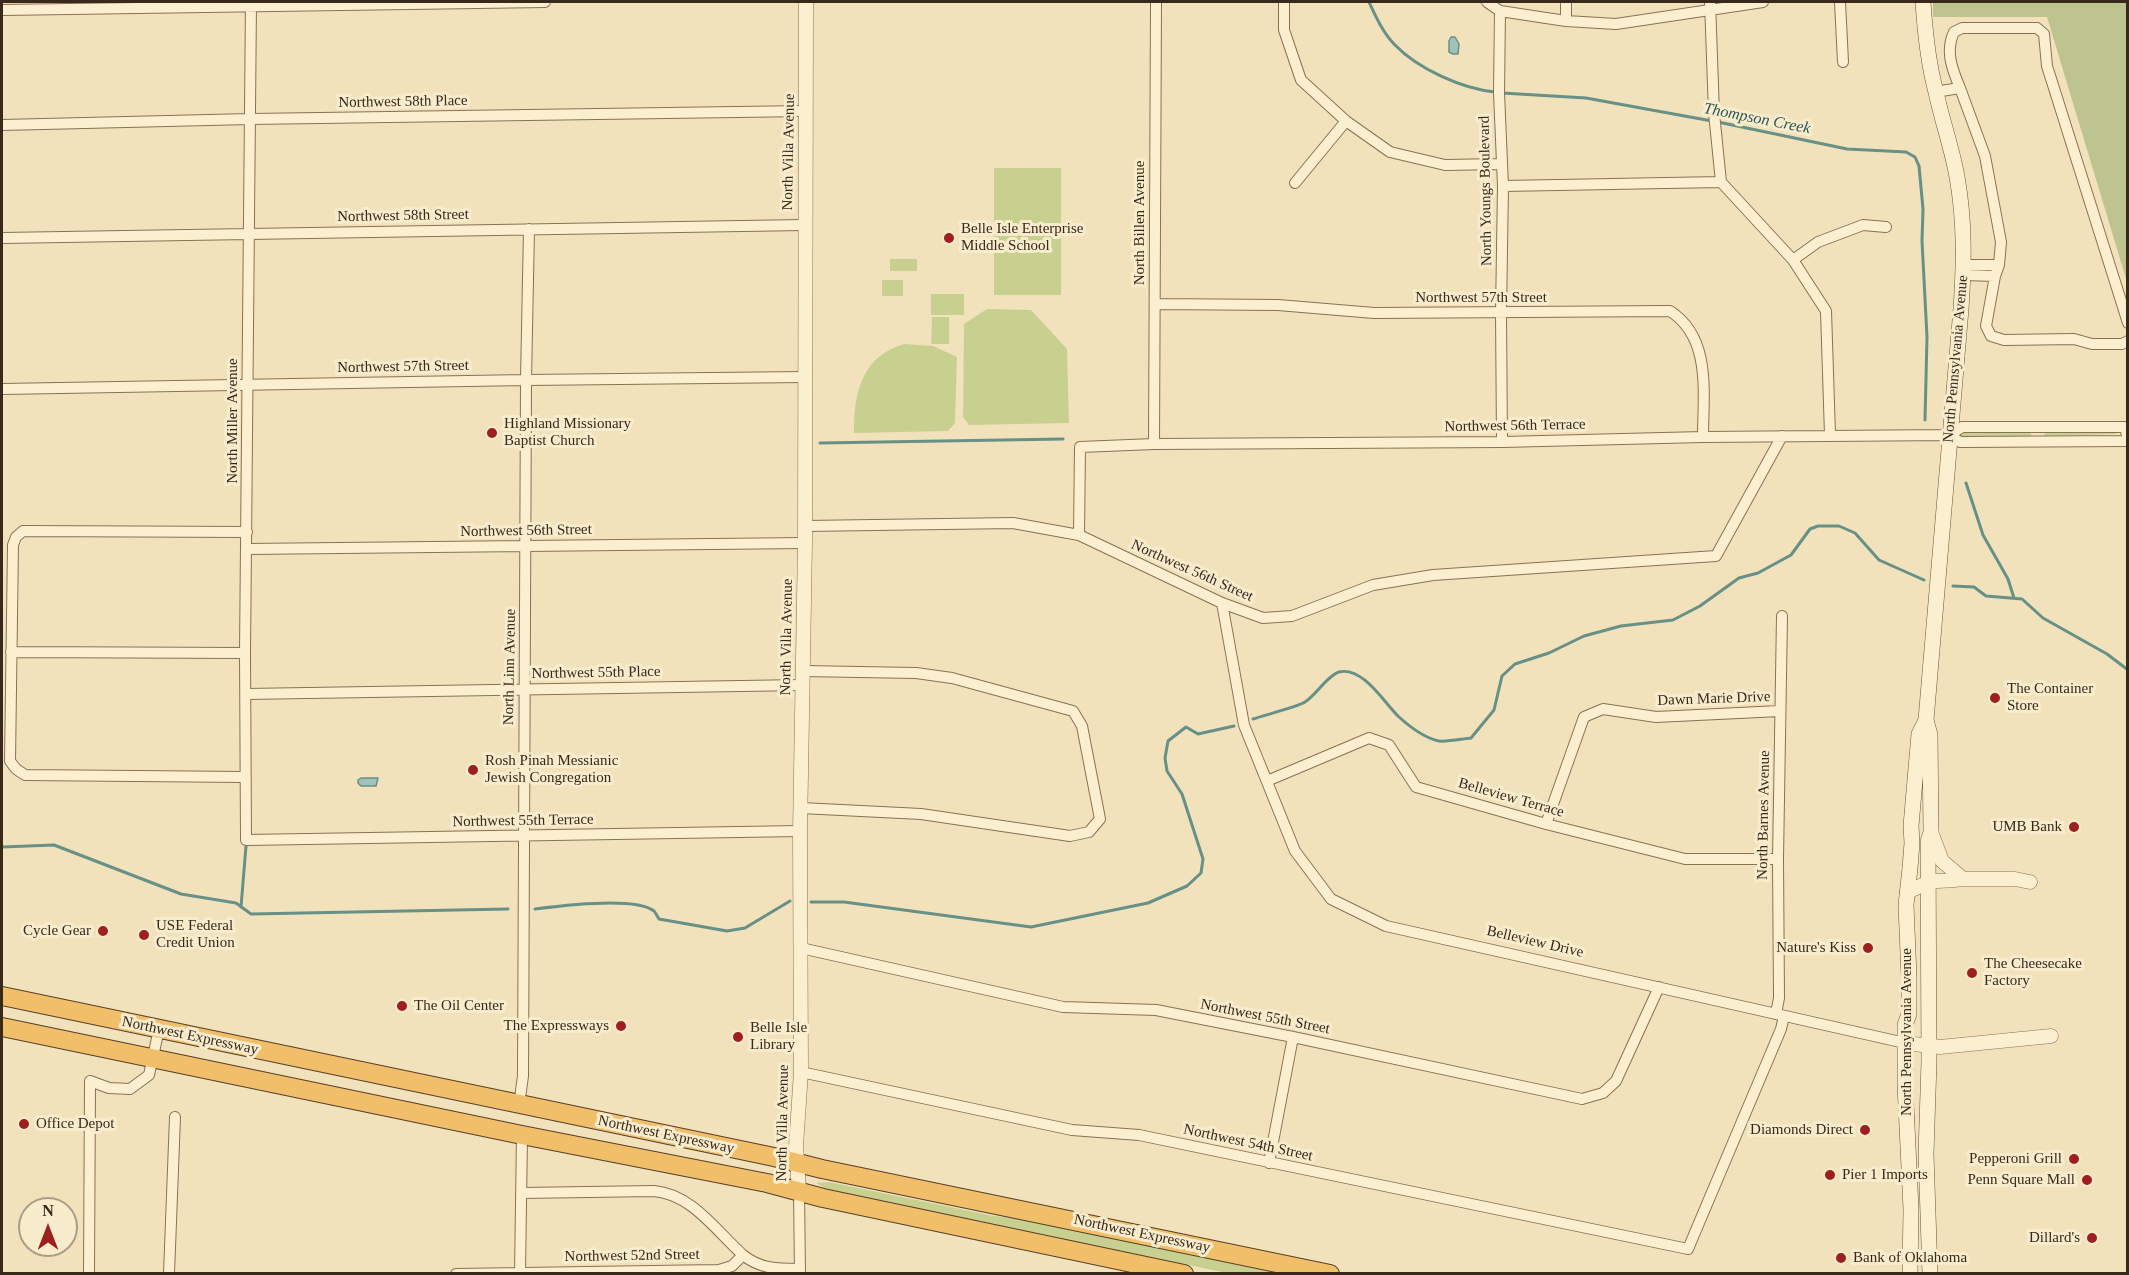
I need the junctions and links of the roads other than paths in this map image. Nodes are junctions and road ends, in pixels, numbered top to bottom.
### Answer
1 (546, 2) edge
2 (806, 2) edge
3 (1156, 2) edge
4 (1284, 2) edge
5 (1487, 2) edge
6 (1566, 2) edge
7 (1763, 2) edge
8 (1840, 2) edge
9 (1923, 2) edge
10 (250, 4) edge
11 (1710, 5) edge
12 (2, 10) edge
13 (1500, 11) junction
14 (1566, 21) junction
15 (1843, 62) dead end
16 (1960, 88) junction
17 (1935, 92) junction
18 (806, 111) junction
19 (250, 119) junction
20 (1346, 121) junction
21 (2, 125) edge
22 (1501, 164) junction
23 (1721, 182) junction
24 (1295, 183) dead end
25 (1503, 186) junction
26 (804, 225) junction
27 (1886, 227) dead end
28 (529, 229) junction
29 (249, 232) junction
30 (2, 238) edge
31 (1793, 260) junction
32 (1964, 270) junction
33 (1997, 271) junction
34 (1155, 304) junction
35 (1501, 313) junction
36 (2127, 323) edge
37 (2127, 341) edge
38 (805, 377) junction
39 (526, 380) junction
40 (248, 384) junction
41 (2, 389) edge
42 (2037, 427) junction
43 (1830, 435) junction
44 (1950, 435) junction
45 (1782, 436) junction
46 (1703, 437) junction
47 (2127, 440) edge
48 (2037, 441) junction
49 (1502, 442) junction
50 (1154, 444) junction
51 (805, 526) junction
52 (247, 532) junction
53 (1078, 535) junction
54 (805, 543) junction
55 (526, 546) junction
56 (247, 549) junction
57 (1222, 603) junction
58 (1782, 616) dead end
59 (11, 652) junction
60 (245, 653) junction
61 (803, 678) junction
62 (524, 690) junction
63 (246, 694) junction
64 (1780, 711) junction
65 (1926, 720) junction
66 (245, 777) junction
67 (1267, 781) junction
68 (801, 808) junction
69 (1546, 824) junction
70 (800, 831) junction
71 (1931, 832) junction
72 (523, 836) junction
73 (246, 840) joint
74 (1778, 859) junction
75 (1963, 879) junction
76 (1928, 882) junction
77 (2030, 882) dead end
78 (1907, 892) junction
79 (801, 948) junction
80 (1659, 987) junction
81 (2, 996) edge
82 (1909, 1014) junction
83 (1780, 1015) junction
84 (2, 1027) edge
85 (159, 1029) junction
86 (2051, 1036) dead end
87 (1293, 1037) junction
88 (1905, 1043) junction
89 (1928, 1046) junction
90 (152, 1058) junction
91 (801, 1072) junction
92 (519, 1105) junction
93 (175, 1117) dead end
94 (482, 1127) junction
95 (522, 1135) junction
96 (797, 1163) junction
97 (1269, 1163) junction
98 (798, 1191) junction
99 (521, 1193) junction
100 (1688, 1250) joint
101 (743, 1256) junction
102 (799, 1271) edge
103 (520, 1273) edge
104 (88, 1274) edge
105 (169, 1274) edge
106 (456, 1274) edge
107 (1184, 1274) edge
108 (1330, 1274) edge
109 (1910, 1274) edge
110 (1930, 1274) edge

1 - 10 street
2 - 18 street, North Villa Avenue
3 - 34 street, North Billen Avenue
4 - 20 street
5 - 13 street
6 - 14 street
7 - 11 street
8 - 15 street
9 - 17 main road, North Pennsylvania Avenue
10 - 12 street
10 - 19 street, North Miller Avenue
11 - 14 street
11 - 23 street
13 - 14 street
13 - 22 street, North Youngs Boulevard
16 - 17 street
16 - 33 street
16 - 36 street
17 - 32 main road, North Pennsylvania Avenue
18 - 19 street, Northwest 58th Place
18 - 26 street, North Villa Avenue
19 - 21 street, Northwest 58th Place
19 - 29 street, North Miller Avenue
20 - 22 street
20 - 24 street
22 - 25 street, North Youngs Boulevard
23 - 25 street
23 - 31 street
25 - 35 street, North Youngs Boulevard
26 - 28 street, Northwest 58th Street
26 - 38 street, North Villa Avenue
27 - 31 street
28 - 29 street, Northwest 58th Street
28 - 39 street, North Linn Avenue
29 - 30 street, Northwest 58th Street
29 - 40 street, North Miller Avenue
31 - 43 street
32 - 33 street
32 - 44 main road, North Pennsylvania Avenue
33 - 37 street
34 - 35 street, Northwest 57th Street
34 - 50 street, North Billen Avenue
35 - 46 street, Northwest 57th Street
35 - 49 street, North Youngs Boulevard
38 - 39 street, Northwest 57th Street
38 - 51 street, North Villa Avenue
39 - 40 street, Northwest 57th Street
39 - 55 street, North Linn Avenue
40 - 41 street, Northwest 57th Street
40 - 52 street, North Miller Avenue
42 - 44 street, Northwest 56th Terrace
42 - 47 street, Northwest 56th Terrace
42 - 48 street
43 - 44 street, Northwest 56th Terrace
43 - 45 street, Northwest 56th Terrace
44 - 48 street, Northwest 56th Terrace
44 - 65 main road, North Pennsylvania Avenue
45 - 46 street, Northwest 56th Terrace
45 - 57 street, Northwest 56th Street
46 - 49 street, Northwest 56th Terrace
47 - 48 street, Northwest 56th Terrace
49 - 50 street, Northwest 56th Terrace
50 - 53 street, Northwest 56th Terrace
51 - 53 street, Northwest 56th Street
51 - 54 street, North Villa Avenue
52 - 56 street, North Miller Avenue
52 - 59 street
53 - 57 street, Northwest 56th Street
54 - 55 street, Northwest 56th Street
54 - 61 street, North Villa Avenue
55 - 56 street, Northwest 56th Street
55 - 62 street, North Linn Avenue
56 - 60 street, North Miller Avenue
57 - 67 street, Belleview Drive
58 - 64 street, North Barnes Avenue
59 - 60 street
59 - 66 street
60 - 63 street, North Miller Avenue
61 - 62 street, Northwest 55th Place
61 - 68 street, North Villa Avenue
61 - 68 street, Northwest 55th Place
62 - 63 street, Northwest 55th Place
62 - 72 street, North Linn Avenue
63 - 66 street, North Miller Avenue
64 - 69 street, Dawn Marie Drive
64 - 74 street, North Barnes Avenue
65 - 71 main road, North Pennsylvania Avenue
65 - 78 main road, North Pennsylvania Avenue
66 - 73 street, North Miller Avenue
67 - 69 street, Belleview Terrace
67 - 80 street, Belleview Drive
68 - 70 street, North Villa Avenue
69 - 74 street, Belleview Terrace
70 - 72 street, Northwest 55th Terrace
70 - 79 street, North Villa Avenue
71 - 75 street
71 - 76 main road, North Pennsylvania Avenue
72 - 73 street, Northwest 55th Terrace
72 - 92 street, North Linn Avenue
74 - 83 street, North Barnes Avenue
75 - 76 street
75 - 77 street
76 - 78 street
76 - 89 main road, North Pennsylvania Avenue
78 - 82 main road, North Pennsylvania Avenue
79 - 87 street, Northwest 55th Street
79 - 91 street, North Villa Avenue
80 - 83 street, Belleview Drive
80 - 87 street, Northwest 55th Street
81 - 85 highway, Northwest Expressway
82 - 88 main road, North Pennsylvania Avenue
82 - 89 main road
83 - 88 street, Belleview Drive
83 - 100 street, North Barnes Avenue
84 - 90 highway, Northwest Expressway
85 - 90 street
85 - 92 highway, Northwest Expressway
86 - 89 street, Belleview Drive
87 - 97 street
88 - 89 street, Belleview Drive
88 - 109 main road, North Pennsylvania Avenue
89 - 110 main road, North Pennsylvania Avenue
90 - 94 highway, Northwest Expressway
90 - 104 street
91 - 96 street, North Villa Avenue
91 - 97 street, Northwest 54th Street
92 - 94 highway
92 - 96 highway, Northwest Expressway
93 - 105 street
94 - 95 highway, Northwest Expressway
95 - 98 highway, Northwest Expressway
95 - 99 street
96 - 98 street, North Villa Avenue
96 - 108 highway, Northwest Expressway
97 - 100 street, Northwest 54th Street
98 - 102 street, North Villa Avenue
98 - 107 highway, Northwest Expressway
99 - 101 street
99 - 103 street
101 - 102 street
101 - 103 street, Northwest 52nd Street
103 - 106 street, Northwest 52nd Street

